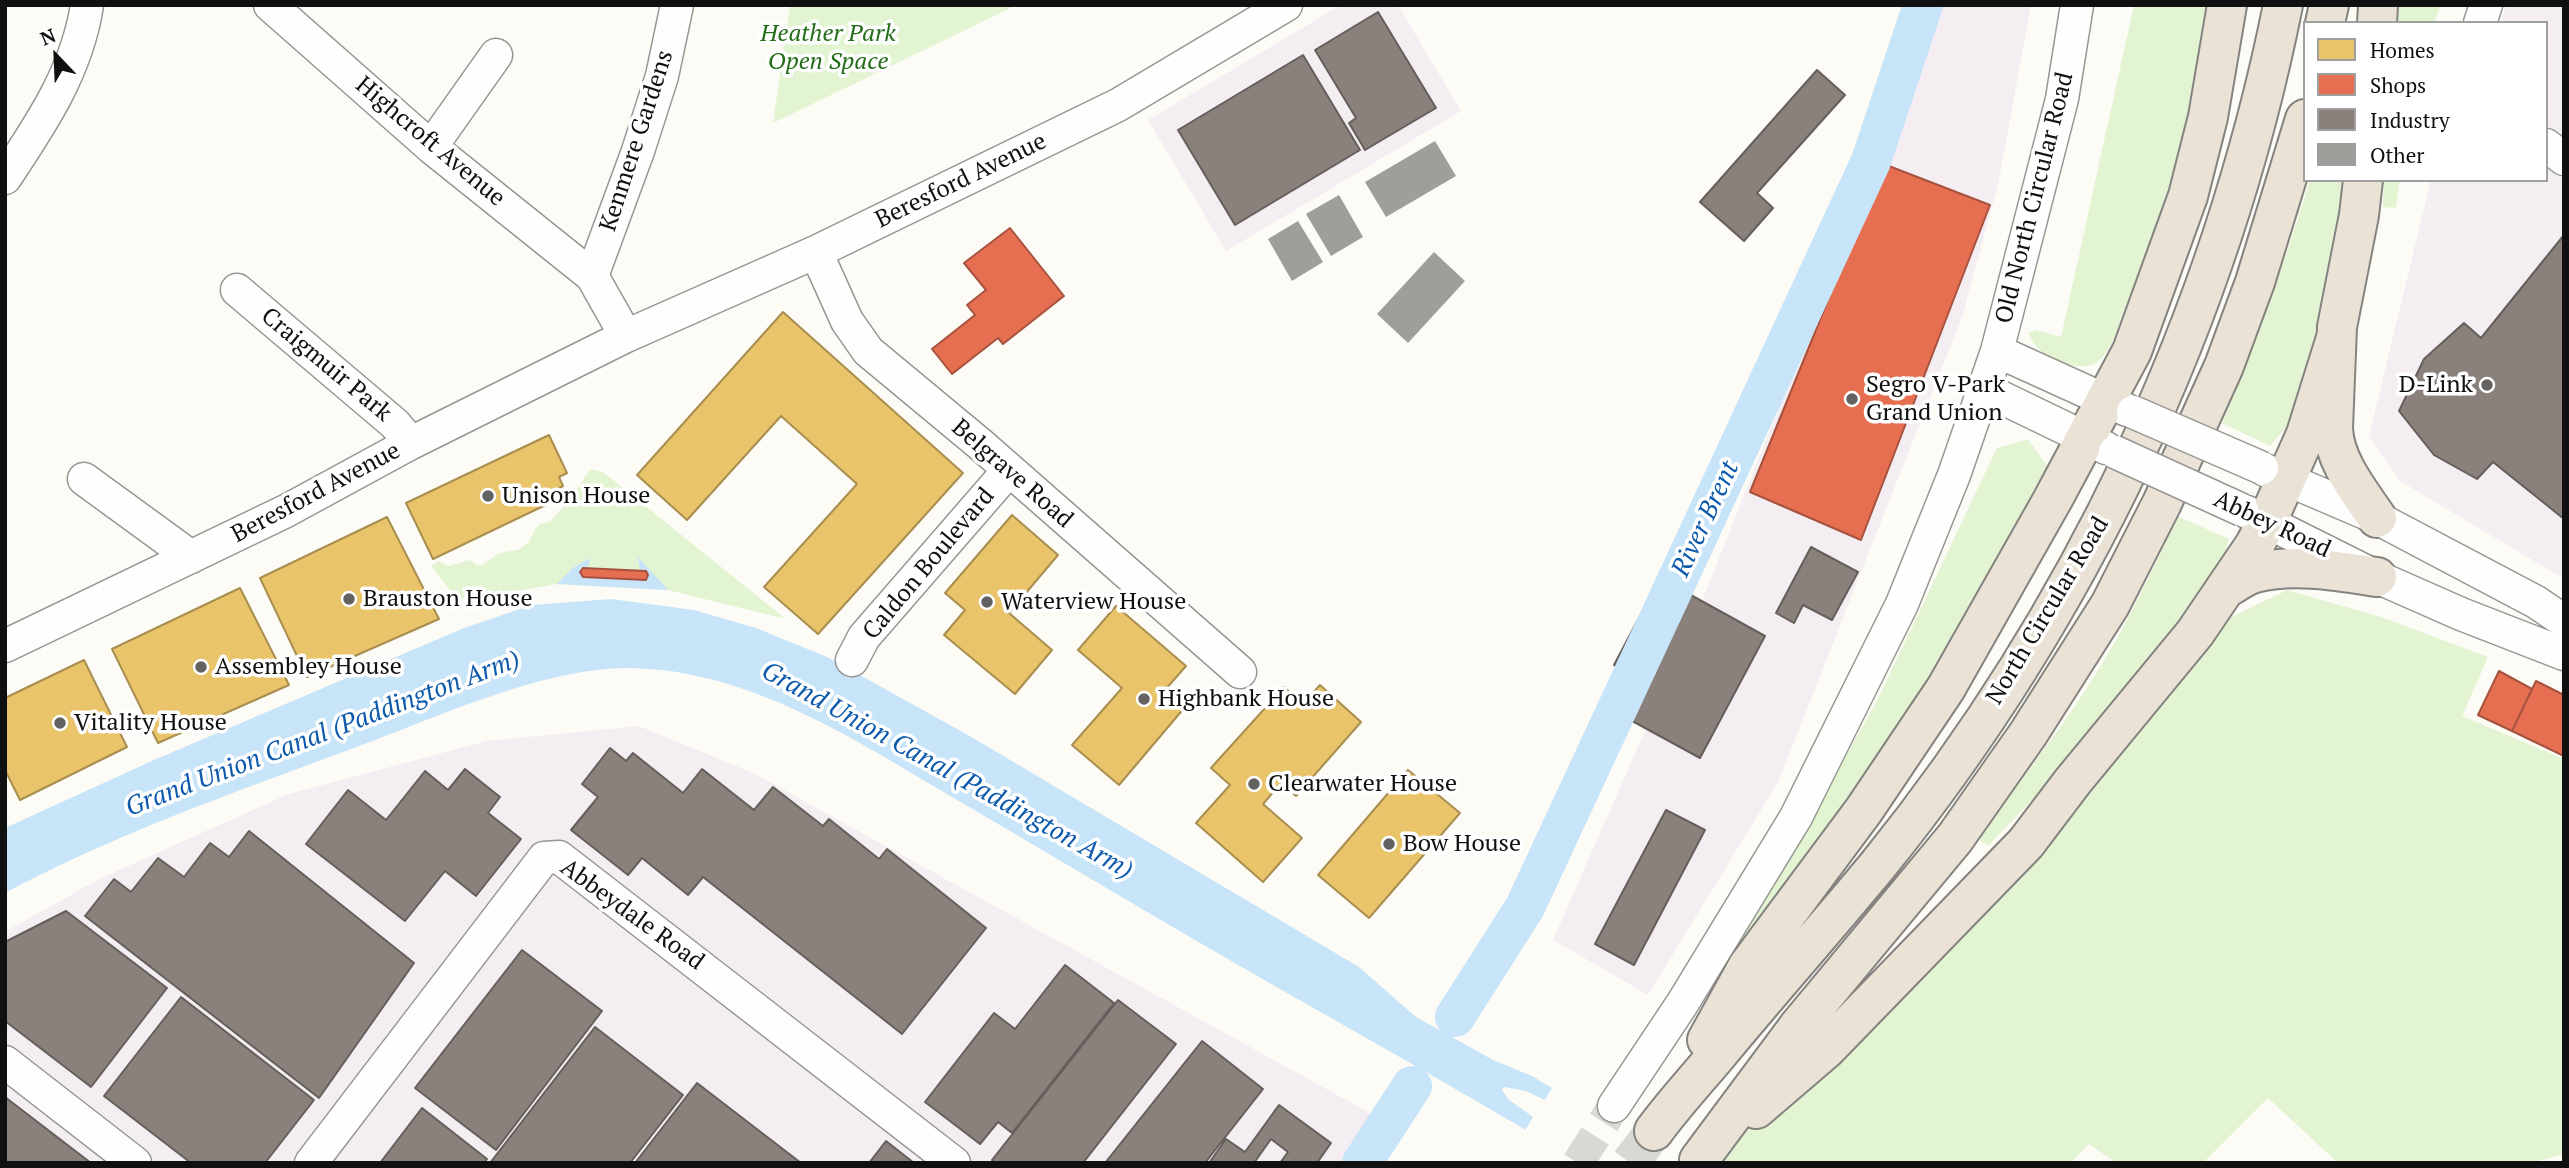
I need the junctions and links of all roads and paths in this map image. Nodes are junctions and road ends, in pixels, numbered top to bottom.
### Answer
1 (87, 5) edge
2 (270, 5) edge
3 (677, 5) edge
4 (1286, 5) edge
5 (2077, 5) edge
6 (2227, 5) edge
7 (2283, 5) edge
8 (496, 55) dead end
9 (2303, 126) edge
10 (431, 147) junction
11 (2548, 147) edge
12 (2564, 159) edge
13 (5, 178) edge
14 (2363, 182) edge
15 (816, 252) junction
16 (592, 276) junction
17 (237, 290) dead end
18 (626, 336) junction
19 (2336, 338) junction
20 (1997, 351) junction
21 (1984, 389) junction
22 (2120, 406) junction
23 (411, 443) junction
24 (2100, 445) junction
25 (1009, 470) junction
26 (2274, 474) junction
27 (84, 479) dead end
28 (2255, 516) junction
29 (2377, 518) junction
30 (191, 557) junction
31 (2377, 577) junction
32 (2225, 589) junction
33 (2564, 621) edge
34 (5, 646) edge
35 (2564, 654) edge
36 (852, 660) dead end
37 (1240, 672) dead end
38 (5, 1062) edge
39 (1614, 1106) tunnel mouth
40 (135, 1163) edge
41 (311, 1163) edge
42 (954, 1163) edge

1 - 13 street
2 - 10 street, Highcroft Avenue
3 - 16 street, Kenmere Gardens
4 - 15 street, Beresford Avenue
5 - 20 street, Old North Circular Road
6 - 22 highway
7 - 24 highway, North Circular Road
8 - 10 street
9 - 32 highway, North Circular Road
10 - 16 street, Highcroft Avenue
11 - 12 street
14 - 19 highway
15 - 18 street, Beresford Avenue
15 - 25 street, Belgrave Road
16 - 18 street
17 - 23 street, Craigmuir Park
18 - 23 street, Beresford Avenue
19 - 26 highway
19 - 29 highway
20 - 21 street, Old North Circular Road
20 - 22 street, Abbey Road
21 - 24 street, Abbey Road
21 - 39 street, Old North Circular Road
22 - 24 highway
22 - 26 street, Abbey Road, bridge
23 - 30 street, Beresford Avenue
24 - 28 street, Abbey Road, bridge
25 - 36 street, Caldon Boulevard
25 - 37 street, Belgrave Road
26 - 28 highway
26 - 29 street, Abbey Road
27 - 30 street
28 - 31 street, Abbey Road
28 - 32 highway
29 - 33 street, Abbey Road
30 - 34 street, Beresford Avenue
31 - 32 highway
31 - 35 street, Abbey Road
38 - 40 street
41 - 42 street, Abbeydale Road

